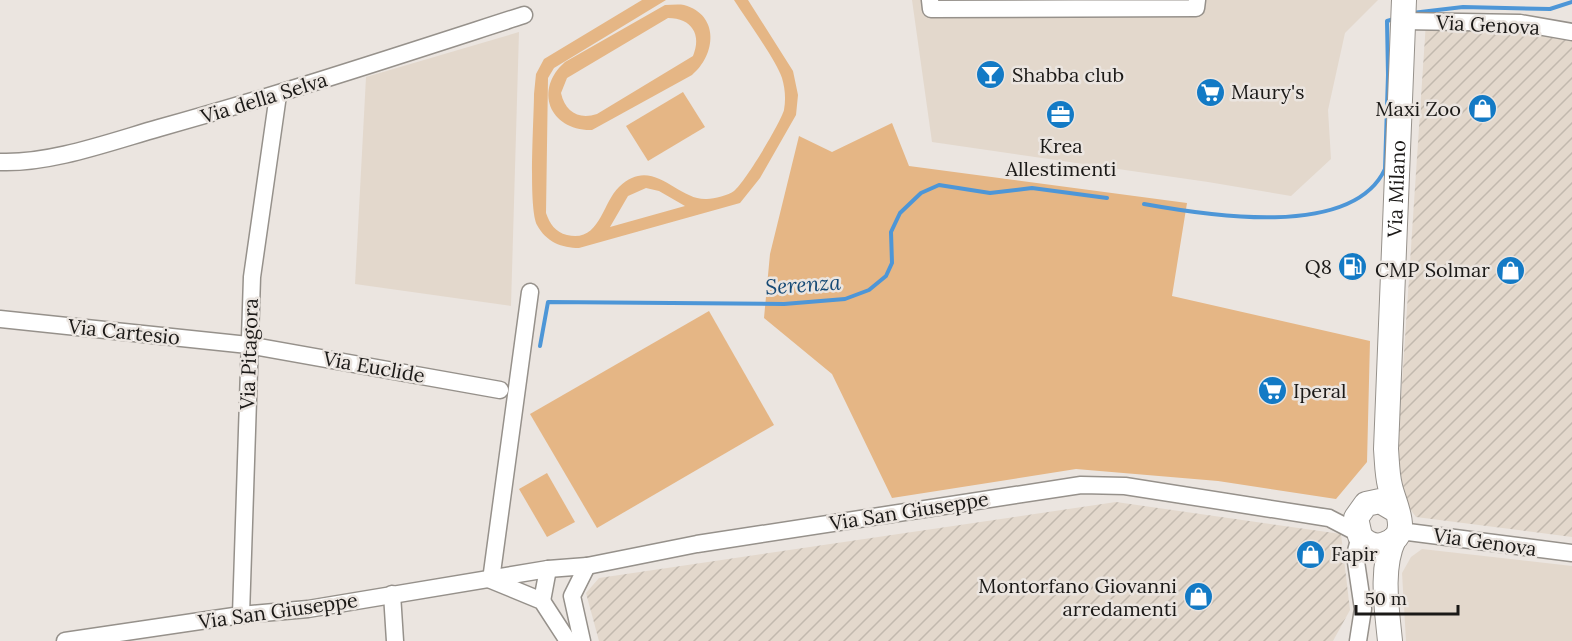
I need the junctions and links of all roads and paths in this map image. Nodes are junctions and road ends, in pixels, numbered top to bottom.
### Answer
1 (930, 0) edge
2 (1197, 0) edge
3 (524, 15) dead end
4 (1403, 16) edge
5 (1572, 32) edge
6 (278, 95) junction
7 (0, 162) edge
8 (530, 292) dead end
9 (0, 319) edge
10 (248, 345) junction
11 (500, 390) dead end
12 (1386, 449) junction
13 (1368, 505) junction
14 (1329, 518) junction
15 (1381, 534) junction
16 (1572, 553) edge
17 (587, 566) junction
18 (548, 569) junction
19 (491, 580) junction
20 (392, 594) junction
21 (542, 601) junction
22 (241, 615) junction
23 (65, 641) edge
24 (395, 641) edge
25 (568, 641) edge
26 (582, 641) edge
27 (1358, 641) edge
28 (1390, 641) edge

1 - 2 street
3 - 6 street, Via della Selva
4 - 5 street, Via Genova
4 - 12 main road, Via Milano
6 - 7 street, Via della Selva
6 - 10 street, Via Pitagora
8 - 19 street
9 - 10 street, Via Cartesio
10 - 11 street, Via Euclide
10 - 22 street, Via Pitagora
12 - 13 main road, Via Milano
12 - 15 main road, Via Milano
13 - 14 street, Via San Giuseppe
13 - 15 main road, Via Milano
13 - 15 main road
14 - 15 street, Via San Giuseppe
14 - 17 street, Via San Giuseppe
15 - 16 street, Via Genova
15 - 27 street
15 - 28 main road, Via Milano
17 - 18 street, Via San Giuseppe
17 - 26 street
18 - 19 street, Via San Giuseppe
18 - 21 street
19 - 20 street, Via San Giuseppe
19 - 21 street
20 - 22 street, Via San Giuseppe
20 - 24 street
21 - 25 street
22 - 23 street, Via San Giuseppe

